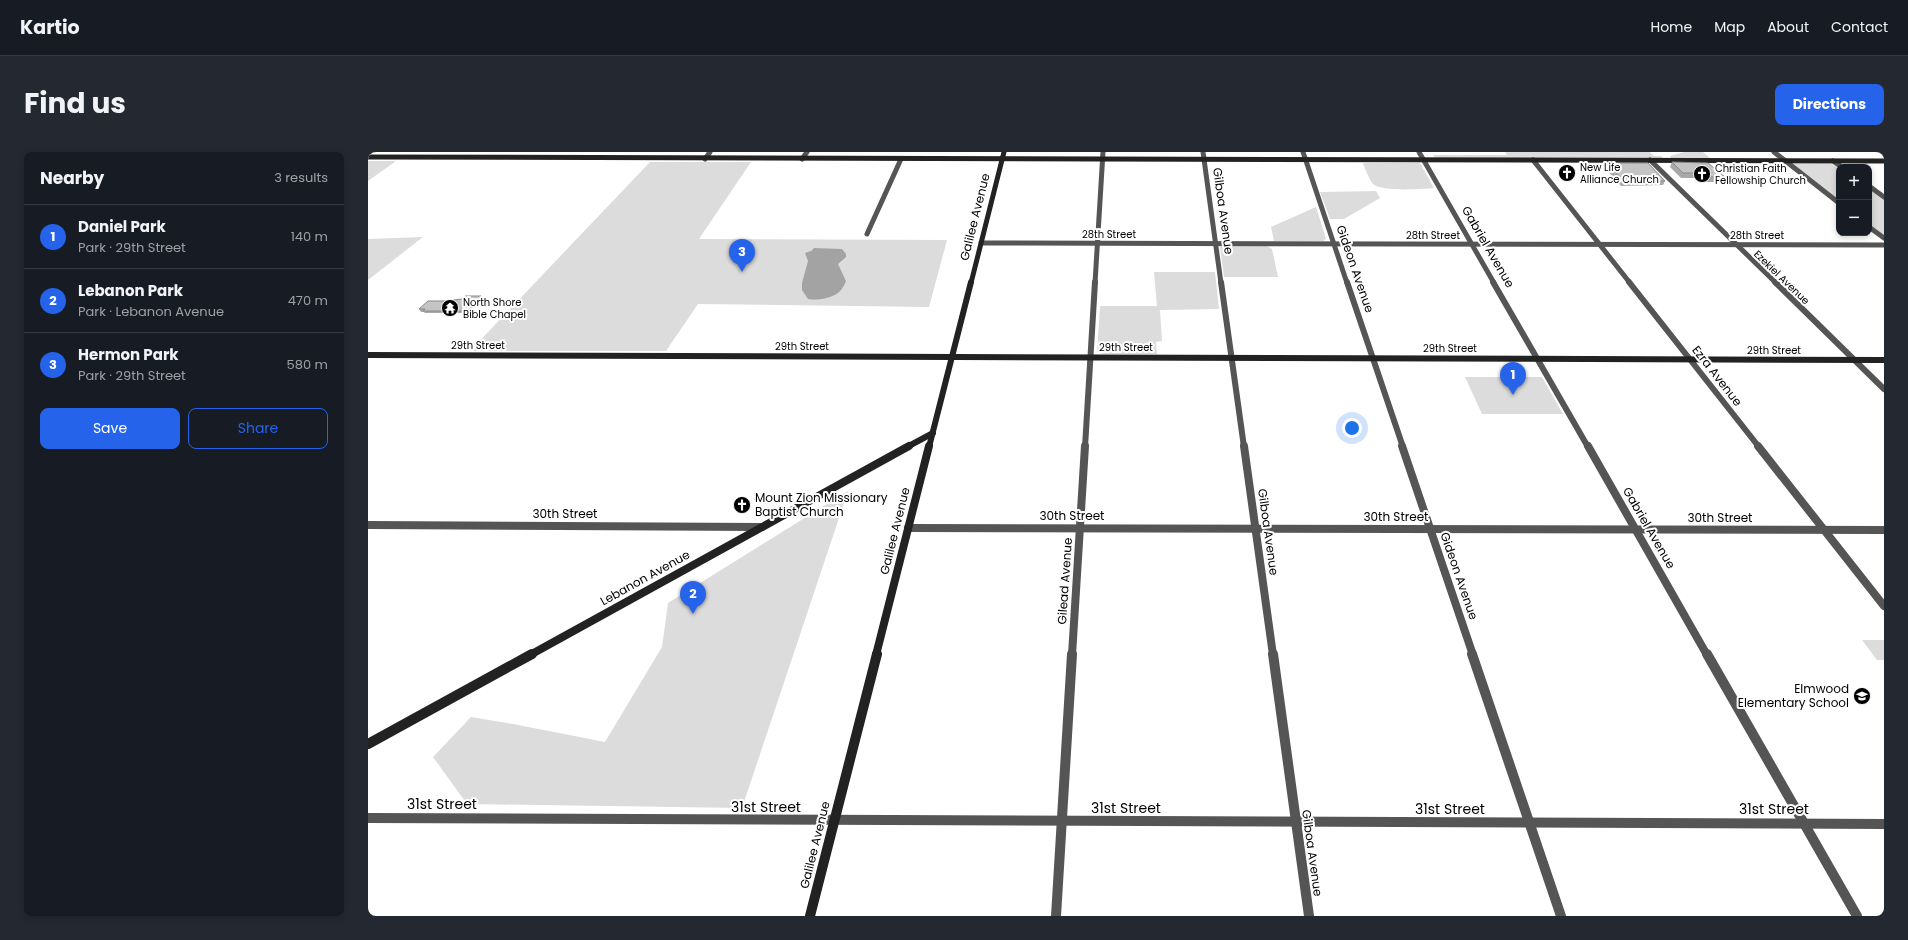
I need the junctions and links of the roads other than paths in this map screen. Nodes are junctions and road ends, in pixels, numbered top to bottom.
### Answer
1 (710, 152) edge
2 (807, 152) edge
3 (1303, 152) edge
4 (1419, 152) edge
5 (1774, 152) edge
6 (1003, 156) edge
7 (1103, 156) edge
8 (1204, 156) edge
9 (368, 158) edge
10 (705, 159) junction
11 (802, 159) junction
12 (901, 159) junction
13 (1533, 160) junction
14 (1650, 160) junction
15 (1784, 160) junction
16 (1306, 161) junction
17 (1424, 161) junction
18 (1834, 161) junction
19 (1884, 161) edge
20 (1838, 164) edge
21 (1872, 188) edge
22 (1884, 197) edge
23 (1836, 201) edge
24 (1872, 229) edge
25 (867, 234) dead end
26 (1884, 238) edge
27 (981, 243) junction
28 (1098, 243) junction
29 (1216, 243) junction
30 (1334, 244) junction
31 (1472, 244) junction
32 (1600, 244) junction
33 (1736, 244) junction
34 (1884, 245) edge
35 (368, 355) edge
36 (952, 357) junction
37 (1091, 357) junction
38 (1232, 358) junction
39 (1372, 358) junction
40 (1538, 359) junction
41 (1690, 359) junction
42 (1854, 360) junction
43 (1884, 360) edge
44 (1884, 389) edge
45 (933, 433) junction
46 (368, 525) edge
47 (762, 527) junction
48 (908, 528) junction
49 (1080, 528) junction
50 (1255, 529) junction
51 (1430, 529) junction
52 (1636, 530) junction
53 (1824, 530) junction
54 (1884, 530) edge
55 (1884, 606) edge
56 (368, 744) edge
57 (368, 818) edge
58 (834, 821) junction
59 (1062, 822) junction
60 (1296, 823) junction
61 (1530, 823) junction
62 (1804, 824) junction
63 (1884, 824) edge
64 (810, 916) edge
65 (1056, 916) edge
66 (1309, 916) edge
67 (1561, 916) edge
68 (1857, 916) edge

1 - 10 street
2 - 11 street
3 - 16 street, Gideon Avenue
4 - 17 street, Gabriel Avenue
5 - 15 street
6 - 7 street
6 - 12 street
6 - 27 street, Galilee Avenue
7 - 8 street
7 - 28 street, Gilead Avenue
8 - 16 street
8 - 29 street, Gilboa Avenue
9 - 10 street
10 - 11 street
11 - 12 street
12 - 25 street
13 - 14 street
13 - 17 street
13 - 32 street, Ezra Avenue
14 - 15 street
14 - 33 street, Ezekiel Avenue
15 - 18 street
15 - 23 street
16 - 17 street
16 - 30 street, Gideon Avenue
17 - 31 street, Gabriel Avenue
18 - 19 street
18 - 20 street
21 - 22 street
24 - 26 street
27 - 28 street, 28th Street
27 - 36 street, Galilee Avenue
28 - 29 street, 28th Street
28 - 37 street, Gilead Avenue
29 - 30 street, 28th Street
29 - 38 street, Gilboa Avenue
30 - 31 street, 28th Street
30 - 39 street, Gideon Avenue
31 - 32 street, 28th Street
31 - 40 street, Gabriel Avenue
32 - 33 street, 28th Street
32 - 41 street, Ezra Avenue
33 - 34 street, 28th Street
33 - 42 street, Ezekiel Avenue
35 - 36 street, 29th Street
36 - 37 street, 29th Street
36 - 45 street, Galilee Avenue
37 - 38 street, 29th Street
37 - 49 street, Gilead Avenue
38 - 39 street, 29th Street
38 - 50 street, Gilboa Avenue
39 - 40 street, 29th Street
39 - 51 street, Gideon Avenue
40 - 41 street, 29th Street
40 - 52 street, Gabriel Avenue
41 - 42 street, 29th Street
41 - 53 street, Ezra Avenue
42 - 43 street, 29th Street
42 - 44 street, Ezekiel Avenue
45 - 47 street, Lebanon Avenue
45 - 48 street, Galilee Avenue
46 - 47 street, 30th Street
47 - 56 street, Lebanon Avenue
48 - 49 street, 30th Street
48 - 58 street, Galilee Avenue
49 - 50 street, 30th Street
49 - 59 street, Gilead Avenue
50 - 51 street, 30th Street
50 - 60 street, Gilboa Avenue
51 - 52 street, 30th Street
51 - 61 street, Gideon Avenue
52 - 53 street, 30th Street
52 - 62 street, Gabriel Avenue
53 - 54 street, 30th Street
53 - 55 street, Ezra Avenue
57 - 58 street, 31st Street
58 - 59 street, 31st Street
58 - 64 street, Galilee Avenue
59 - 60 street, 31st Street
59 - 65 street, Gilead Avenue
60 - 61 street, 31st Street
60 - 66 street, Gilboa Avenue
61 - 62 street, 31st Street
61 - 67 street, Gideon Avenue
62 - 63 street, 31st Street
62 - 68 street, Gabriel Avenue

